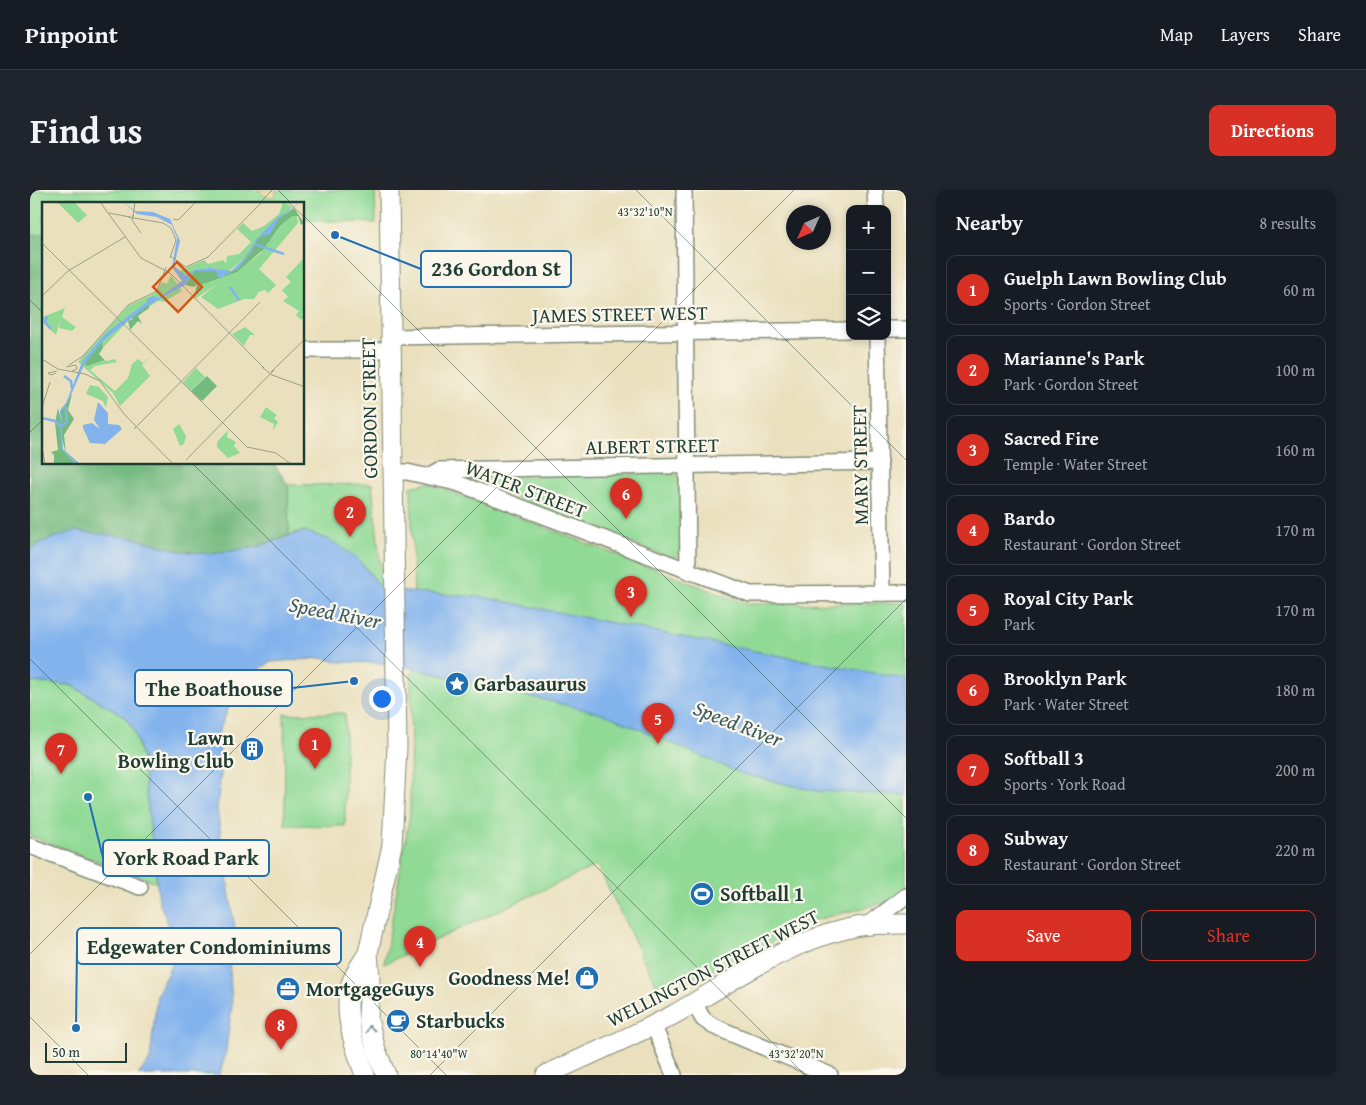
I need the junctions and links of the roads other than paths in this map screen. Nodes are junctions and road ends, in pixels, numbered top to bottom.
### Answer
1 (389, 190) edge
2 (684, 190) edge
3 (876, 190) edge
4 (876, 205) edge
5 (891, 329) edge
6 (906, 329) edge
7 (846, 330) edge
8 (684, 334) junction
9 (877, 340) edge
10 (390, 344) junction
11 (305, 350) edge
12 (880, 462) junction
13 (686, 465) junction
14 (392, 472) junction
15 (426, 477) junction
16 (688, 572) junction
17 (882, 593) junction
18 (906, 593) edge
19 (30, 846) edge
20 (140, 886) dead end
21 (906, 896) edge
22 (869, 924) junction
23 (906, 924) edge
24 (368, 953) junction
25 (694, 1003) junction
26 (654, 1024) junction
27 (365, 1075) edge
28 (386, 1075) edge
29 (546, 1075) edge
30 (674, 1075) edge
31 (830, 1075) edge

1 - 10 main road, GORDON STREET
2 - 8 street
3 - 4 street
5 - 6 street
7 - 8 street, JAMES STREET WEST
8 - 10 street, JAMES STREET WEST
8 - 13 street
9 - 12 street, MARY STREET
10 - 11 street, JAMES STREET WEST
10 - 14 main road, GORDON STREET
12 - 13 street, ALBERT STREET
12 - 17 street, MARY STREET
13 - 15 street, ALBERT STREET
13 - 16 street
14 - 15 street, WATER STREET
14 - 24 main road, GORDON STREET
15 - 16 street, WATER STREET
16 - 17 street, WATER STREET
17 - 18 street, WATER STREET
19 - 20 street
21 - 22 street
22 - 23 main road, WELLINGTON STREET WEST
22 - 25 main road, WELLINGTON STREET WEST
24 - 27 main road, GORDON STREET
28 -> 24 main road, GORDON STREET
25 - 26 main road, WELLINGTON STREET WEST
25 - 31 street
26 - 29 main road, WELLINGTON STREET WEST
26 - 30 street

